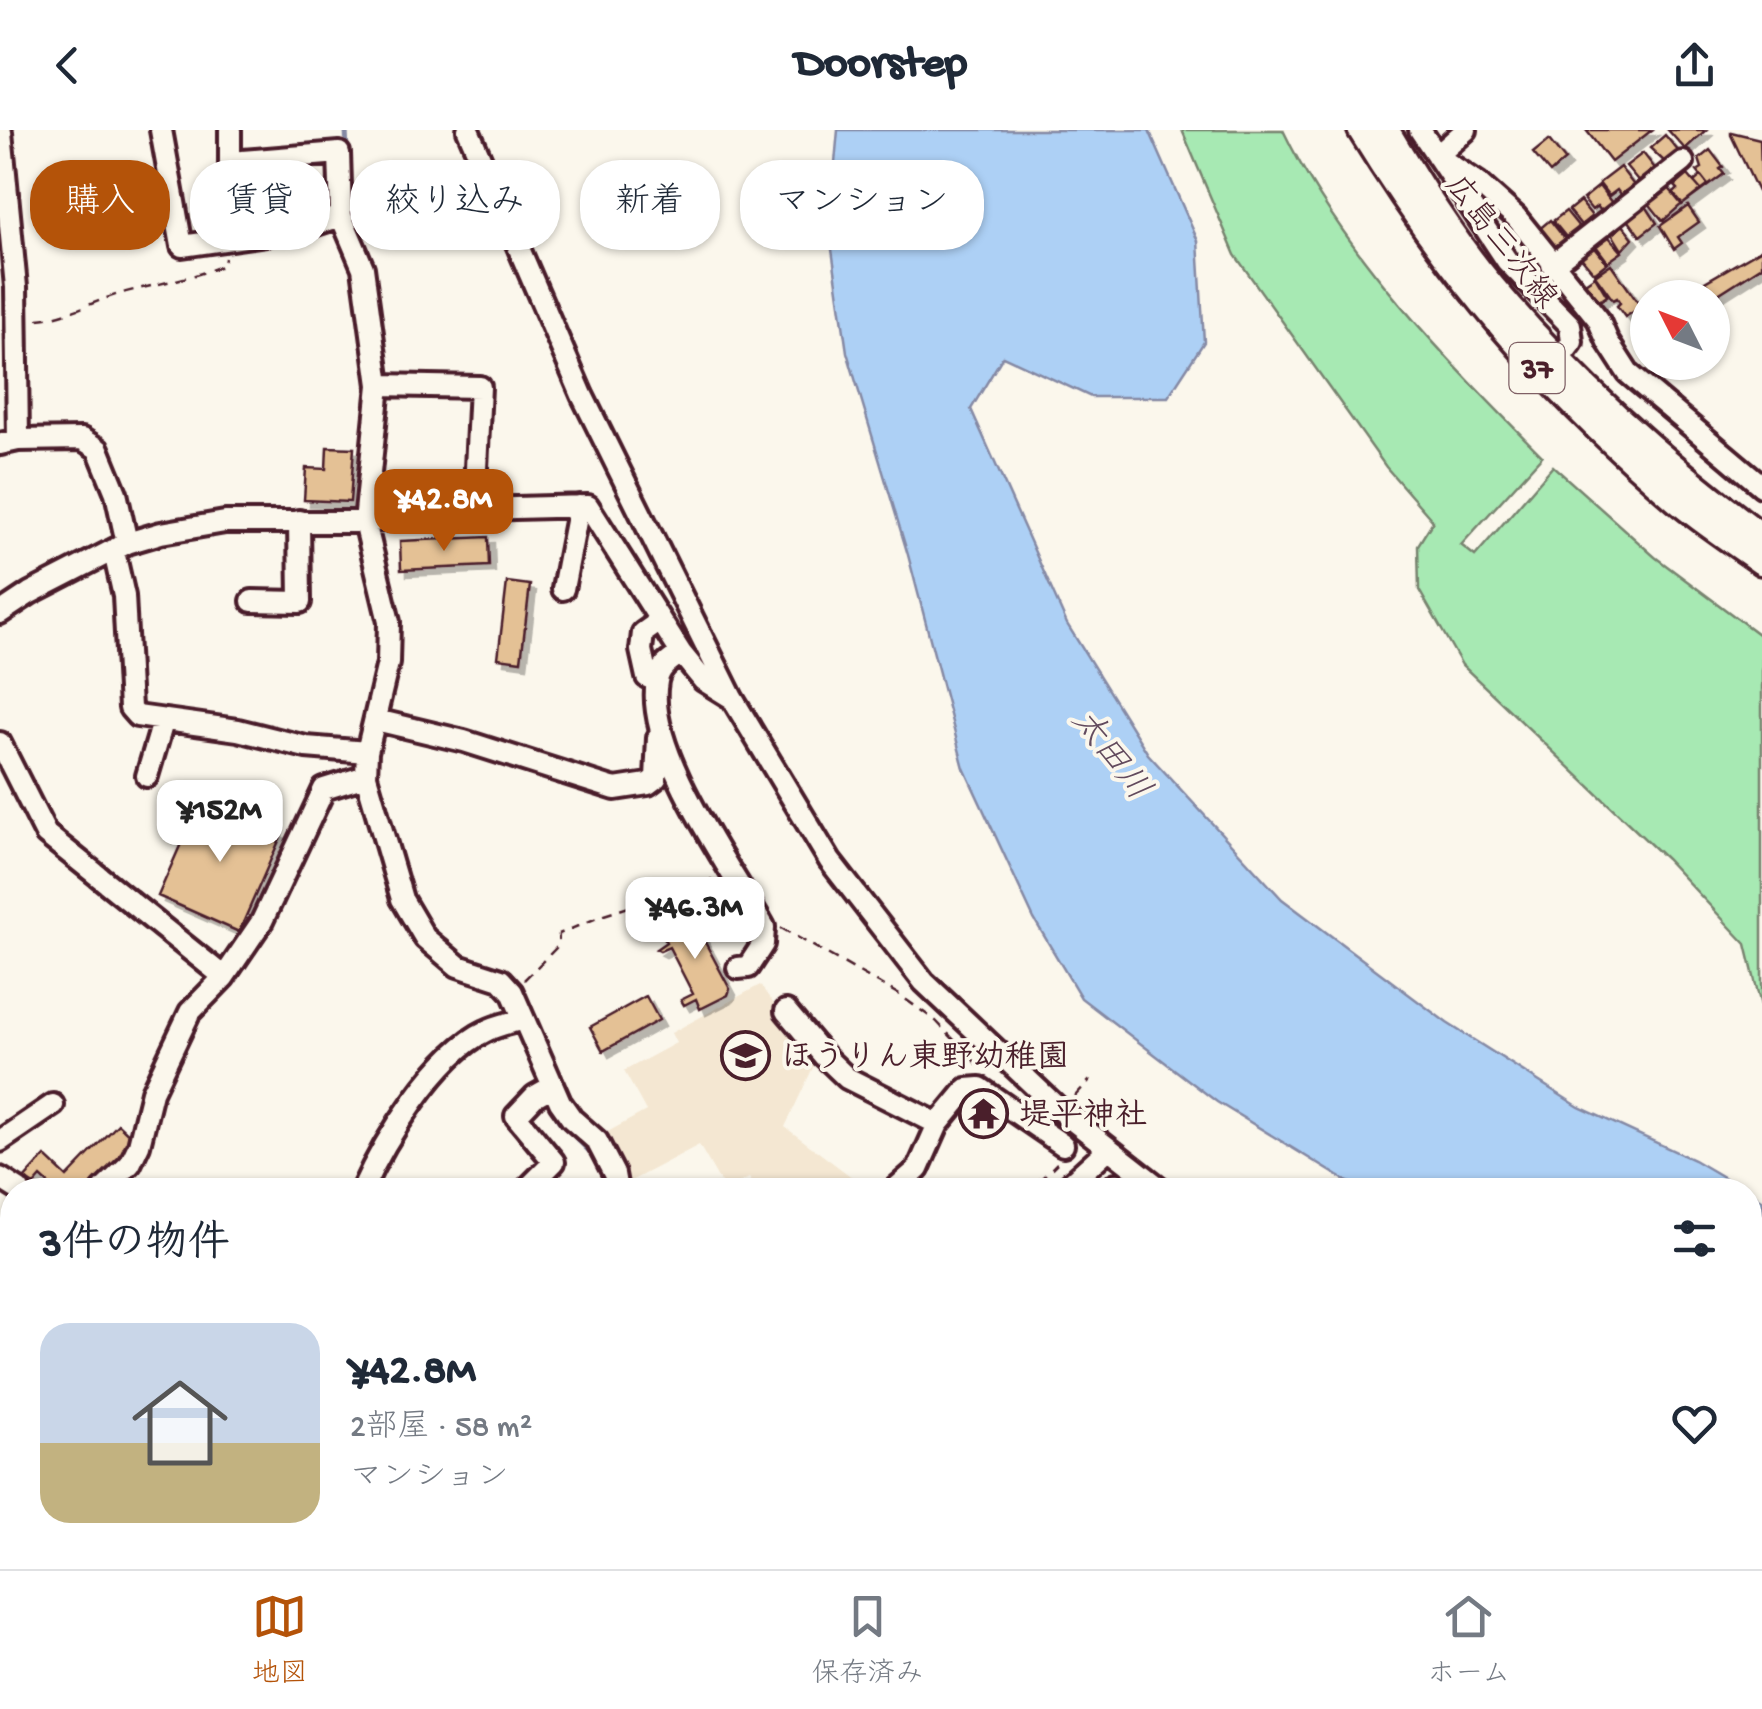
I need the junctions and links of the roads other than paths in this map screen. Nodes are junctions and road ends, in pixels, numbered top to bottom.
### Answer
1 (161, 130) edge
2 (230, 130) edge
3 (452, 130) edge
4 (468, 130) edge
5 (1360, 130) edge
6 (1386, 130) edge
7 (1420, 130) edge
8 (1466, 130) edge
9 (2, 131) edge
10 (1437, 156) junction
11 (230, 160) edge
12 (254, 160) edge
13 (479, 160) edge
14 (481, 160) edge
15 (1683, 162) dead end
16 (341, 216) junction
17 (330, 219) edge
18 (190, 245) edge
19 (520, 250) edge
20 (1552, 265) junction
21 (1551, 369) junction
22 (379, 385) junction
23 (9, 442) edge
24 (1762, 486) edge
25 (579, 506) junction
26 (474, 509) junction
27 (300, 520) junction
28 (365, 522) junction
29 (1762, 537) edge
30 (121, 548) junction
31 (1762, 562) edge
32 (563, 589) dead end
33 (252, 601) dead end
34 (0, 613) edge
35 (660, 621) junction
36 (681, 653) junction
37 (657, 681) junction
38 (732, 698) junction
39 (376, 720) junction
40 (659, 720) junction
41 (163, 722) junction
42 (0, 743) edge
43 (367, 752) junction
44 (146, 776) dead end
45 (366, 776) junction
46 (738, 968) dead end
47 (224, 977) junction
48 (786, 1010) dead end
49 (523, 1019) junction
50 (552, 1086) junction
51 (53, 1105) dead end
52 (1018, 1105) dead end
53 (1035, 1123) junction
54 (938, 1124) junction
55 (0, 1141) edge
56 (1107, 1150) junction
57 (1060, 1155) road end
58 (115, 1178) edge
59 (367, 1178) edge
60 (538, 1178) edge
61 (615, 1178) edge
62 (908, 1178) edge
63 (1076, 1178) edge
64 (1146, 1178) edge

1 - 18 street
2 - 11 street
3 - 13 street
4 - 14 street
5 - 21 main road, 広島三次線 / 37
6 - 21 main road, 広島三次線 / 37
7 - 10 street
8 - 10 street
9 - 23 street
10 - 20 street
10 - 21 street
12 - 16 street
15 - 20 street
16 - 17 street
16 - 22 street
19 - 38 street
20 - 24 street
21 - 29 main road, 広島三次線 / 37
21 - 31 main road, 広島三次線 / 37
22 - 26 street
22 - 28 street
23 - 30 street
25 - 26 street
25 - 32 street
25 - 35 street
26 - 28 street
27 - 28 street
27 - 30 street
27 - 33 street
28 - 39 street
30 - 34 street
30 - 41 street
35 - 36 street
35 - 37 street
36 - 37 street
36 - 38 street
37 - 40 street
38 - 56 street
39 - 40 street
39 - 43 street
40 - 46 street
41 - 43 street
41 - 44 street
42 - 47 street
43 - 45 street
45 - 47 street
45 - 49 street
47 - 58 street
48 - 54 street
49 - 50 street
49 - 59 street
50 - 60 street
50 - 61 street
51 - 55 street
52 - 53 street
53 - 54 street
53 - 57 street
54 - 62 street
56 - 63 street
56 - 64 street

